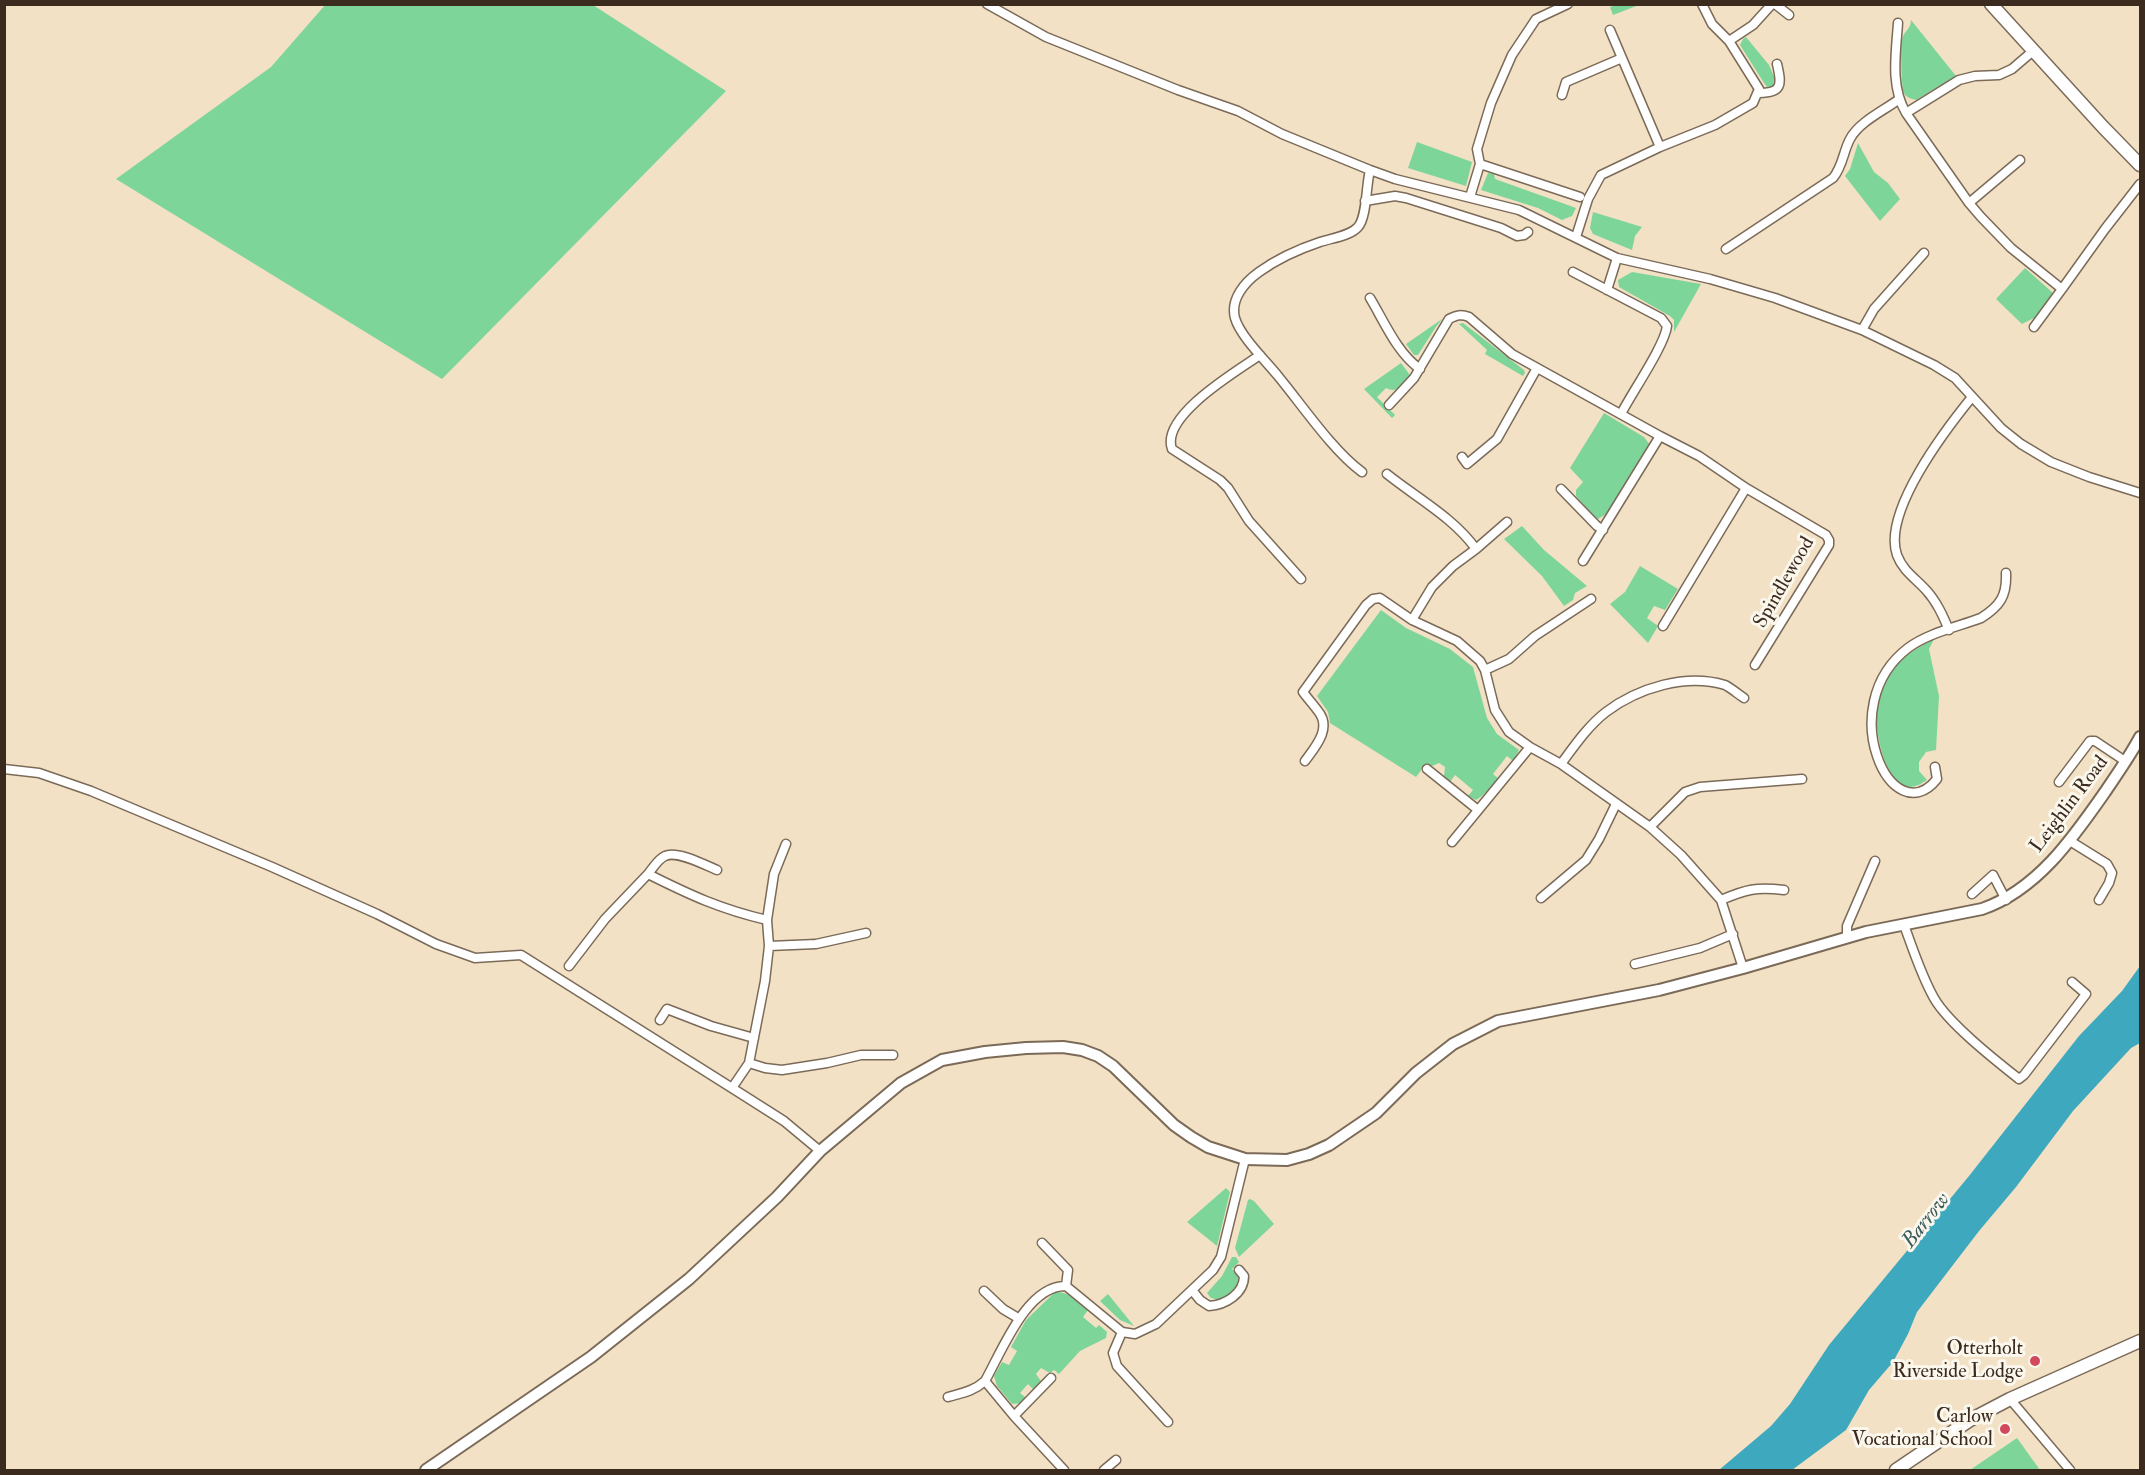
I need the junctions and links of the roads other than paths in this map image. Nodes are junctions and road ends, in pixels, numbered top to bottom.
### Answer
1 (987, 4) edge
2 (1568, 4) edge
3 (1702, 4) edge
4 (1773, 4) edge
5 (1991, 4) edge
6 (1789, 15) dead end
7 (1898, 23) dead end
8 (1610, 30) dead end
9 (1729, 41) junction
10 (2033, 51) junction
11 (1622, 58) junction
12 (1777, 64) dead end
13 (1759, 93) junction
14 (1562, 95) dead end
15 (1898, 100) junction
16 (1906, 113) junction
17 (1660, 147) junction
18 (2020, 160) dead end
19 (1480, 164) junction
20 (2140, 165) edge
21 (1370, 170) junction
22 (2140, 184) edge
23 (1470, 197) junction
24 (1580, 197) dead end
25 (1365, 201) junction
26 (1969, 203) junction
27 (1528, 232) dead end
28 (1576, 237) junction
29 (1726, 249) dead end
30 (1924, 253) dead end
31 (1617, 258) junction
32 (1573, 273) dead end
33 (2062, 289) junction
34 (1607, 290) junction
35 (1370, 298) dead end
36 (2034, 327) dead end
37 (1862, 330) junction
38 (1260, 354) junction
39 (1537, 368) junction
40 (1420, 369) junction
41 (1972, 397) junction
42 (1389, 405) dead end
43 (1621, 414) junction
44 (1660, 436) junction
45 (1462, 457) dead end
46 (1362, 472) dead end
47 (1387, 474) dead end
48 (1746, 488) junction
49 (1561, 489) dead end
50 (2140, 493) edge
51 (1507, 522) dead end
52 (1603, 530) junction
53 (1476, 549) junction
54 (1583, 561) dead end
55 (2006, 573) dead end
56 (1301, 579) dead end
57 (1591, 599) dead end
58 (1412, 620) junction
59 (1663, 626) dead end
60 (1949, 630) junction
61 (1755, 665) dead end
62 (1485, 670) junction
63 (1744, 698) dead end
64 (2140, 737) edge
65 (1530, 747) junction
66 (1305, 761) dead end
67 (2126, 761) junction
68 (1562, 764) junction
69 (1935, 767) dead end
70 (1427, 769) dead end
71 (4, 770) edge
72 (1802, 779) dead end
73 (2060, 782) dead end
74 (1616, 804) junction
75 (1478, 810) junction
76 (1650, 827) junction
77 (2070, 840) junction
78 (1452, 842) dead end
79 (786, 844) dead end
80 (1875, 861) dead end
81 (717, 870) dead end
82 (648, 874) junction
83 (1785, 890) dead end
84 (1972, 894) dead end
85 (1541, 898) dead end
86 (1721, 900) junction
87 (2006, 900) junction
88 (2099, 900) dead end
89 (767, 920) junction
90 (1904, 925) junction
91 (866, 933) dead end
92 (1732, 934) junction
93 (1847, 938) junction
94 (769, 946) junction
95 (1635, 964) dead end
96 (569, 966) dead end
97 (1743, 968) junction
98 (2072, 982) dead end
99 (660, 1020) dead end
100 (754, 1038) junction
101 (894, 1055) dead end
102 (749, 1063) junction
103 (732, 1088) junction
104 (820, 1151) junction
105 (1245, 1159) junction
106 (1042, 1243) dead end
107 (1239, 1269) dead end
108 (1066, 1286) junction
109 (984, 1290) dead end
110 (1192, 1290) junction
111 (1018, 1318) junction
112 (1122, 1332) junction
113 (2140, 1341) edge
114 (1051, 1378) dead end
115 (985, 1381) junction
116 (948, 1397) dead end
117 (2010, 1399) junction
118 (1014, 1416) junction
119 (1168, 1422) dead end
120 (1116, 1460) dead end
121 (426, 1470) edge
122 (1064, 1470) edge
123 (1104, 1470) edge
124 (1896, 1470) edge
125 (2070, 1470) edge

1 - 21 street
2 - 19 street
3 - 9 street
4 - 6 street
4 - 9 street
5 - 10 main road
7 - 15 street
8 - 11 street
9 - 13 street
10 - 16 street
10 - 20 main road
11 - 14 street
11 - 17 street
12 - 13 street
13 - 17 street
15 - 16 street
15 - 29 street
16 - 26 street
17 - 28 street
18 - 26 street
19 - 23 street
19 - 24 street
21 - 23 street
21 - 25 street
22 - 33 street
23 - 28 street
25 - 27 street
25 - 38 street
26 - 33 street
28 - 31 street
30 - 37 street
31 - 34 street
31 - 37 street
32 - 34 street
33 - 36 street
34 - 43 street
35 - 40 street
37 - 41 street
38 - 46 street
38 - 56 street
39 - 40 street, Spindlewood
39 - 43 street, Spindlewood
39 - 45 street
40 - 42 street, Spindlewood
41 - 50 street
41 - 60 street
43 - 44 street, Spindlewood
44 - 48 street, Spindlewood
44 - 52 street
47 - 53 street
48 - 59 street
48 - 61 street, Spindlewood
49 - 52 street
51 - 53 street
52 - 54 street
53 - 58 street
55 - 60 street
57 - 62 street
58 - 62 street
58 - 66 street
60 - 69 street
62 - 65 street
63 - 68 street
64 - 67 street, Leighlin Road
65 - 68 street
65 - 75 street
67 - 73 street
67 - 77 street, Leighlin Road
68 - 74 street
70 - 75 street
71 - 103 street
72 - 76 street
74 - 76 street
74 - 85 street
75 - 78 street
76 - 86 street
77 - 87 street, Leighlin Road
77 - 88 street
79 - 89 street
80 - 93 street
81 - 82 street
82 - 89 street
82 - 96 street
83 - 86 street
84 - 87 street
86 - 92 street
87 - 90 street, Leighlin Road
89 - 94 street
90 - 93 street, Leighlin Road
90 - 98 street
91 - 94 street
92 - 95 street
92 - 97 street
93 - 97 street, Leighlin Road
94 - 100 street
97 - 105 street, Leighlin Road
99 - 100 street
100 - 102 street
101 - 102 street
102 - 103 street
103 - 104 street
104 - 105 street, Leighlin Road
104 - 121 street, Leighlin Road
105 - 110 street
106 - 108 street
107 - 110 street
108 - 111 street
108 - 112 street
109 - 111 street
110 - 112 street
111 - 115 street
112 - 119 street
113 - 117 main road
114 - 118 street
115 - 116 street
115 - 118 street
117 - 124 main road
117 - 125 street
118 - 122 street
120 - 123 street

